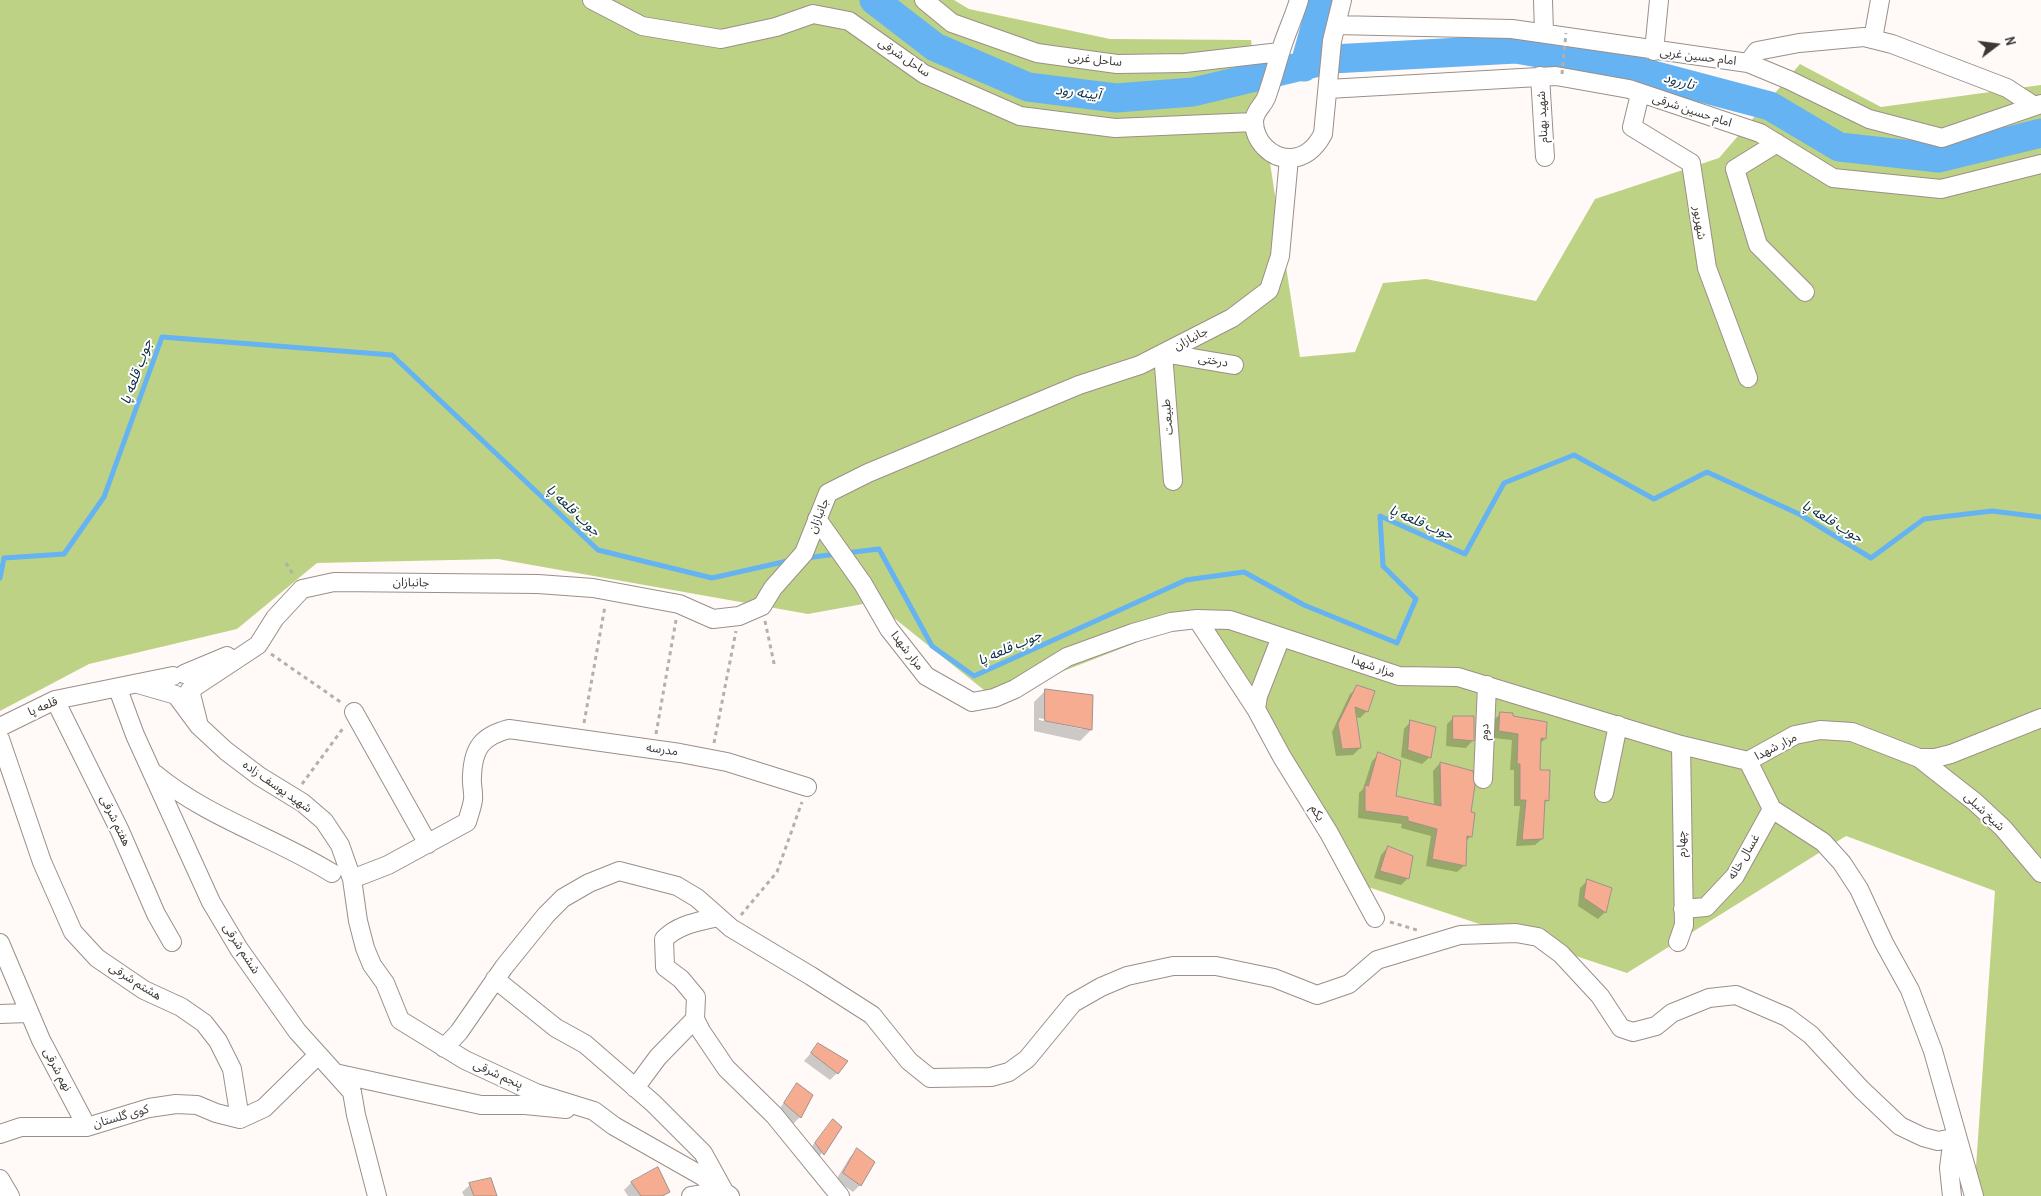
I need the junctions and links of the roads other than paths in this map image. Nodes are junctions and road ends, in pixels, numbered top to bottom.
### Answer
1 (592, 0) edge
2 (924, 0) edge
3 (1299, 0) edge
4 (1342, 0) edge
5 (1543, 0) edge
6 (1659, 0) edge
7 (1880, 0) edge
8 (1544, 32) junction
9 (1334, 33) junction
10 (1873, 39) junction
11 (1654, 51) junction
12 (1279, 58) junction
13 (1748, 63) junction
14 (1540, 76) junction
15 (1329, 85) junction
16 (1640, 94) junction
17 (2037, 104) edge
18 (1254, 122) junction
19 (1777, 143) junction
20 (1289, 158) junction
21 (1545, 158) dead end
22 (2041, 164) edge
23 (1805, 292) dead end
24 (1162, 353) junction
25 (1234, 365) dead end
26 (1748, 378) dead end
27 (1173, 481) dead end
28 (817, 519) junction
29 (1198, 619) junction
30 (1281, 637) junction
31 (181, 684) junction
32 (1487, 685) junction
33 (118, 689) junction
34 (55, 700) junction
35 (1256, 709) junction
36 (354, 712) road end
37 (2041, 718) edge
38 (1618, 725) junction
39 (0, 727) edge
40 (0, 739) edge
41 (1681, 745) junction
42 (1919, 758) junction
43 (1748, 761) junction
44 (153, 772) junction
45 (1483, 779) dead end
46 (807, 787) road end
47 (1604, 793) dead end
48 (1772, 809) junction
49 (428, 844) junction
50 (332, 873) dead end
51 (2041, 873) edge
52 (352, 879) junction
53 (1683, 909) junction
54 (1375, 918) road end
55 (724, 922) junction
56 (172, 942) dead end
57 (1678, 942) dead end
58 (0, 944) edge
59 (495, 979) junction
60 (28, 1012) junction
61 (0, 1014) edge
62 (695, 1019) junction
63 (444, 1048) junction
64 (318, 1055) junction
65 (335, 1073) junction
66 (635, 1088) junction
67 (594, 1111) junction
68 (240, 1119) junction
69 (87, 1127) junction
70 (0, 1134) edge
71 (1953, 1134) junction
72 (0, 1179) edge
73 (372, 1192) edge
74 (727, 1193) edge
75 (10, 1196) edge
76 (691, 1196) edge
77 (840, 1196) edge
78 (1952, 1196) edge
79 (1974, 1196) edge

1 - 18 street, ساحل شرقی
2 - 12 street, ساحل غربی
3 - 12 street
4 - 9 street
5 - 8 street
6 - 11 street
7 - 10 street
8 - 9 street, امام حسین غربی
8 - 11 street, امام حسین غربی
9 - 15 street
10 - 13 street
10 - 17 street
11 - 13 street, امام حسین غربی
12 - 18 street
13 - 17 street, امام حسین غربی
14 - 15 street, امام حسین شرقی
14 - 16 street, امام حسین شرقی
14 - 21 street, شهید بهنام
15 - 20 street
16 - 19 street, امام حسین شرقی
16 - 26 street, شهریور
18 - 20 street
19 - 22 street, امام حسین شرقی
19 - 23 street
20 - 24 street, جانبازان
24 - 25 street, درختی
24 - 27 street, طبیعت
24 - 28 street, جانبازان
28 - 29 street, مزار شهدا
28 - 31 street, جانبازان
29 - 30 street, مزار شهدا
29 - 35 street, یکم
30 - 32 street, مزار شهدا
30 - 35 street
31 - 33 street
31 - 52 street, شهید یوسف زاده
32 - 38 street, مزار شهدا
32 - 45 street, دوم
33 - 34 street, قلعه پا
33 - 44 street, ششم شرقی
34 - 39 street, قلعه پا
34 - 56 street, هفتم شرقی
35 - 54 street, یکم
36 - 49 street
37 - 42 street, مزار شهدا
38 - 41 street, مزار شهدا
38 - 47 street
40 - 68 street, هشتم شرقی
41 - 43 street, مزار شهدا
41 - 53 street, چهارم
42 - 43 street, مزار شهدا
42 - 51 street, شیخ شبلی
43 - 48 street
44 - 50 street
44 - 64 street, ششم شرقی
46 - 49 street, مدرسه
48 - 53 street, غسال خانه
48 - 71 street
49 - 52 street
52 - 63 street, پنجم شرقی
53 - 57 street, چهارم
55 - 59 street
55 - 62 street
55 - 71 street
58 - 60 street, نهم شرقی
59 - 63 street
59 - 66 street
60 - 61 street
60 - 69 street, نهم شرقی
62 - 66 street
62 - 77 street
63 - 67 street, پنجم شرقی
64 - 65 street, ششم شرقی
64 - 68 street
65 - 67 street
65 - 73 street, ششم شرقی
66 - 74 street
67 - 74 street, پنجم شرقی
68 - 69 street, کوی گلستان
69 - 70 street, کوی گلستان
71 - 78 street
71 - 79 street
72 - 75 street
74 - 76 street

